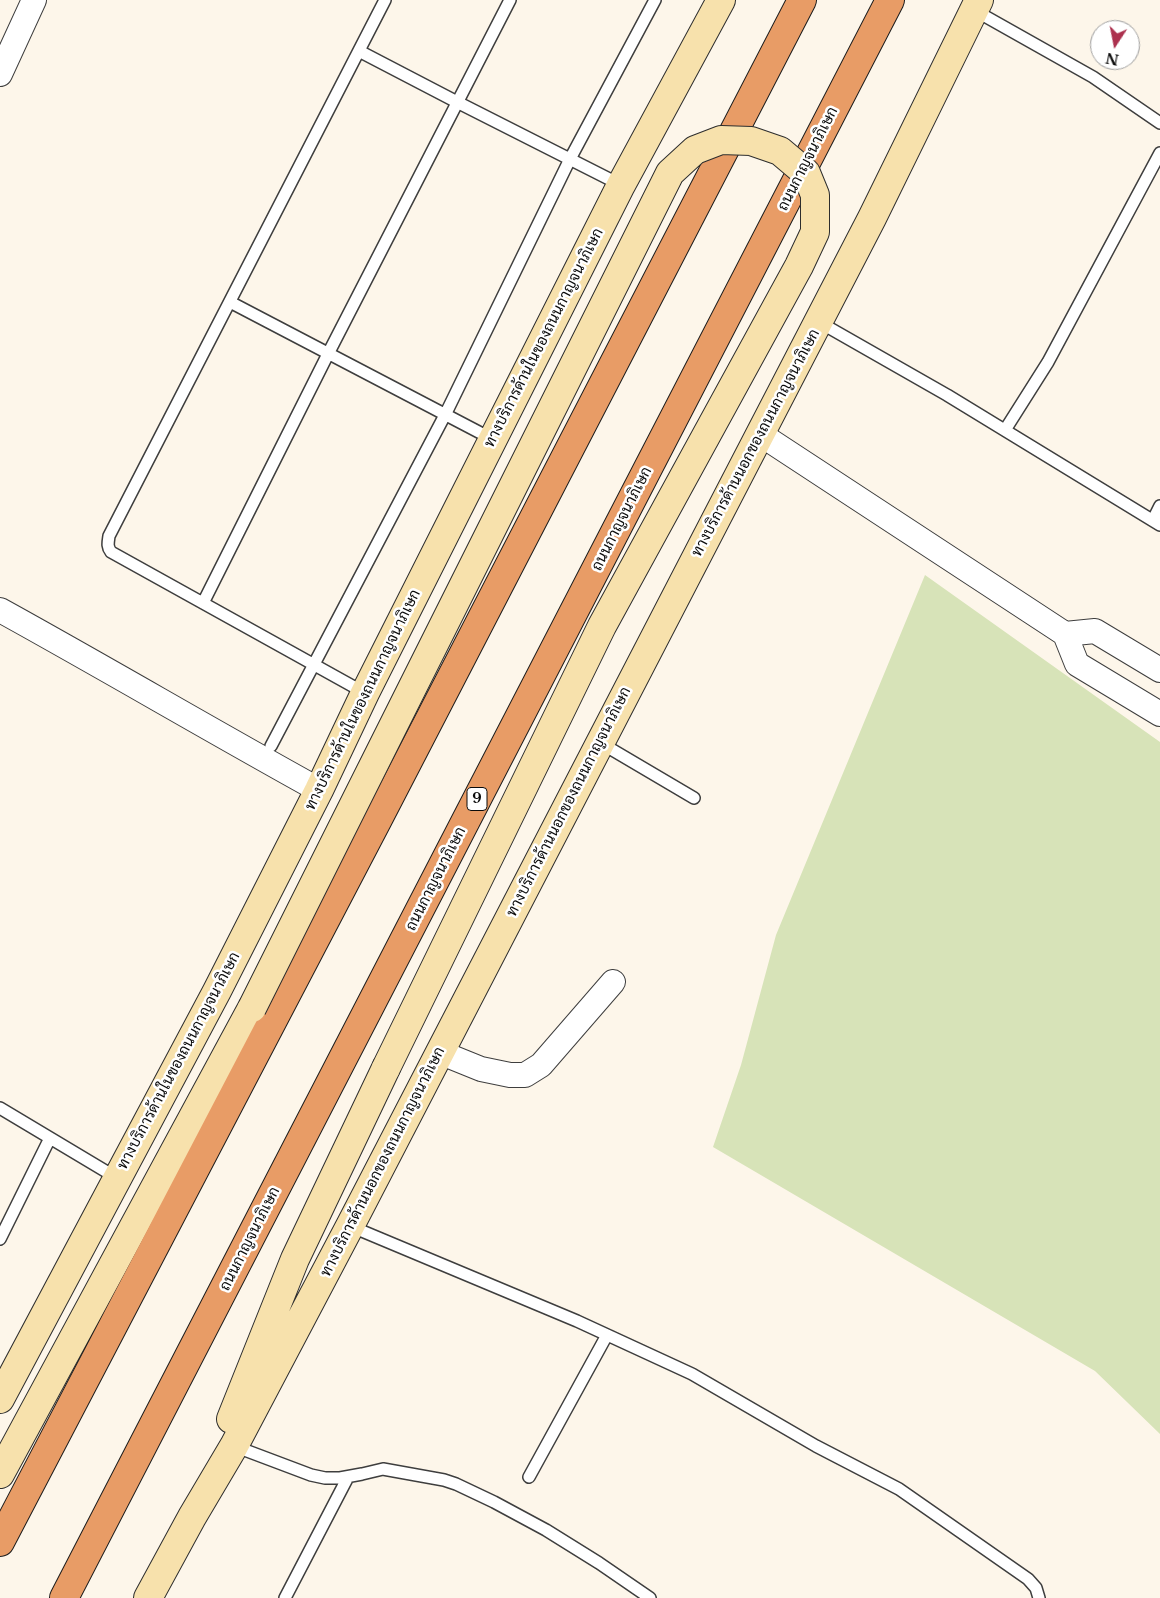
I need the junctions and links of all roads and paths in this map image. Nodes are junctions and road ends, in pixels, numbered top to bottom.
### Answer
1 (34, 0) edge
2 (385, 0) edge
3 (510, 0) edge
4 (654, 0) edge
5 (721, 0) edge
6 (802, 0) edge
7 (890, 0) edge
8 (976, 5) edge
9 (359, 51) junction
10 (0, 74) edge
11 (457, 102) junction
12 (1160, 123) edge
13 (1160, 153) edge
14 (570, 159) junction
15 (621, 185) junction
16 (230, 302) junction
17 (819, 322) junction
18 (328, 354) junction
19 (446, 413) junction
20 (1005, 430) junction
21 (760, 434) junction
22 (494, 440) junction
23 (1160, 506) edge
24 (1156, 523) edge
25 (203, 603) junction
26 (0, 610) edge
27 (1065, 634) junction
28 (314, 665) junction
29 (1160, 670) edge
30 (365, 693) junction
31 (1160, 714) edge
32 (600, 742) junction
33 (271, 746) dead end
34 (319, 790) junction
35 (694, 798) dead end
36 (613, 982) dead end
37 (440, 1052) junction
38 (0, 1108) edge
39 (50, 1138) junction
40 (117, 1178) junction
41 (350, 1226) junction
42 (0, 1239) edge
43 (607, 1335) junction
44 (0, 1398) edge
45 (234, 1446) junction
46 (0, 1474) edge
47 (348, 1477) junction
48 (529, 1477) dead end
49 (192, 1517) junction
50 (0, 1542) edge
51 (64, 1598) edge
52 (148, 1598) edge
53 (285, 1598) edge
54 (650, 1598) edge
55 (1039, 1598) edge

1 - 10 street
2 - 9 lane
3 - 11 lane
4 - 14 lane
5 - 15 main road, ทางบริการด้านในของถนนกาญจนาภิเษก
6 - 50 highway
7 - 51 highway, ถนนกาญจนาภิเษก / 9
8 - 12 lane
8 - 17 main road, ทางบริการด้านนอกของถนนกาญจนาภิเษก
9 - 11 lane
9 - 16 lane
11 - 14 lane
11 - 18 lane
13 - 20 lane
14 - 15 lane
14 - 19 lane
15 - 22 main road, ทางบริการด้านในของถนนกาญจนาภิเษก
16 - 18 lane
16 - 25 lane
17 - 20 lane
17 - 21 main road, ทางบริการด้านนอกของถนนกาญจนาภิเษก
18 - 19 lane
18 - 25 lane
19 - 22 lane
19 - 28 lane
20 - 24 lane
21 - 27 street
21 - 32 main road, ทางบริการด้านนอกของถนนกาญจนาภิเษก
22 - 30 main road, ทางบริการด้านในของถนนกาญจนาภิเษก
23 - 24 lane
25 - 28 lane
26 - 34 street
27 - 29 street
27 - 31 street
28 - 30 lane
28 - 33 lane
30 - 34 main road, ทางบริการด้านในของถนนกาญจนาภิเษก
32 - 35 lane
32 - 37 main road, ทางบริการด้านนอกของถนนกาญจนาภิเษก
34 - 40 main road, ทางบริการด้านในของถนนกาญจนาภิเษก
36 - 37 street
37 - 41 main road, ทางบริการด้านนอกของถนนกาญจนาภิเษก
38 - 39 lane
39 - 40 lane
39 - 42 lane
40 - 44 main road, ทางบริการด้านในของถนนกาญจนาภิเษก
41 - 43 lane
41 - 45 main road, ทางบริการด้านนอกของถนนกาญจนาภิเษก
43 - 48 lane
43 - 55 lane
45 - 47 lane
45 - 49 main road, ทางบริการด้านนอกของถนนกาญจนาภิเษก
46 - 49 main road, bridge
47 - 53 lane
47 - 54 lane
49 - 52 main road, ทางบริการด้านนอกของถนนกาญจนาภิเษก

